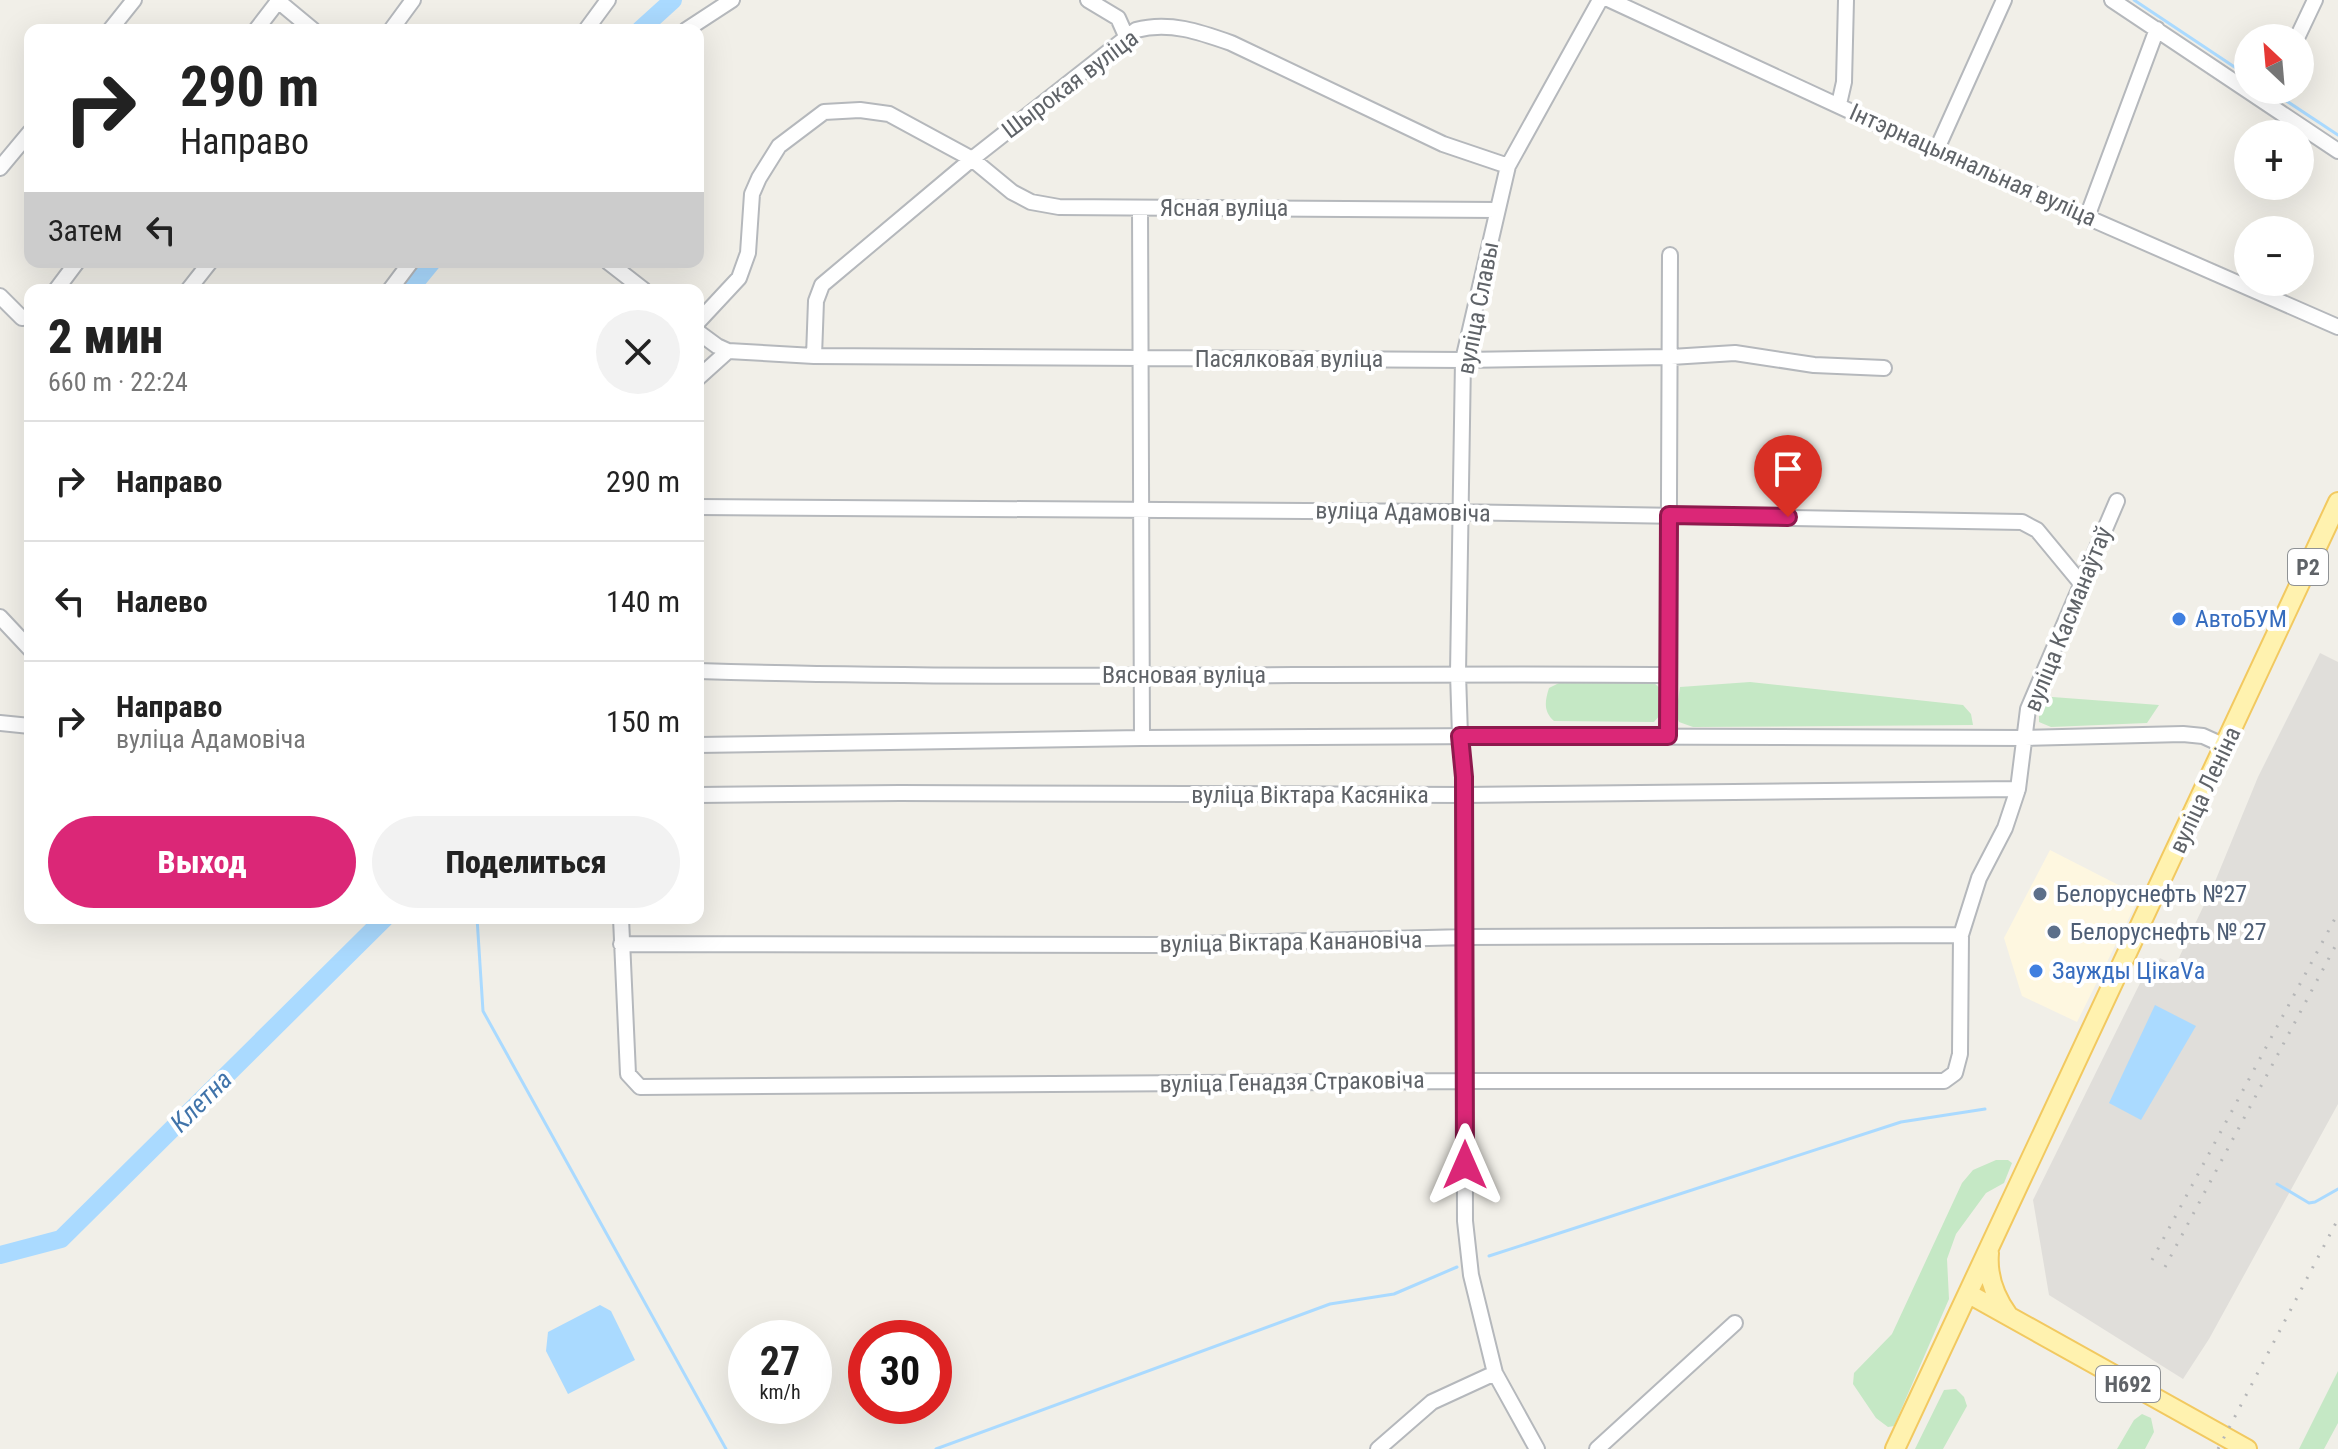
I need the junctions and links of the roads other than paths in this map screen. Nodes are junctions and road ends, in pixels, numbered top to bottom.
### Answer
1 (134, 0) edge
2 (278, 0) edge
3 (413, 0) edge
4 (608, 0) edge
5 (732, 0) edge
6 (1088, 0) edge
7 (1600, 0) edge
8 (1610, 0) edge
9 (1846, 0) edge
10 (2004, 0) edge
11 (2112, 0) edge
12 (2315, 0) edge
13 (115, 24) edge
14 (260, 24) edge
15 (306, 24) edge
16 (395, 24) edge
17 (590, 24) edge
18 (695, 24) edge
19 (2304, 24) edge
20 (2157, 29) junction
21 (1126, 36) junction
22 (1839, 104) junction
23 (24, 139) edge
24 (1936, 151) junction
25 (2338, 151) edge
26 (969, 157) junction
27 (1508, 166) junction
28 (0, 168) edge
29 (1140, 208) junction
30 (1497, 210) junction
31 (2087, 217) junction
32 (1670, 255) dead end
33 (205, 268) edge
34 (616, 268) edge
35 (193, 284) edge
36 (636, 284) edge
37 (0, 296) edge
38 (24, 316) edge
39 (704, 316) edge
40 (2338, 327) edge
41 (704, 336) edge
42 (728, 351) junction
43 (814, 356) junction
44 (1671, 357) junction
45 (1139, 358) junction
46 (1463, 360) junction
47 (1884, 368) dead end
48 (704, 373) edge
49 (2117, 501) dead end
50 (2338, 502) edge
51 (704, 507) edge
52 (1139, 509) junction
53 (1461, 512) junction
54 (1669, 515) junction
55 (2080, 582) junction
56 (0, 617) edge
57 (24, 643) edge
58 (704, 671) edge
59 (1458, 673) junction
60 (1669, 675) junction
61 (1141, 676) junction
62 (0, 723) edge
63 (24, 725) edge
64 (1460, 736) junction
65 (1668, 736) junction
66 (1142, 738) junction
67 (2025, 738) junction
68 (704, 745) edge
69 (2225, 746) junction
70 (2018, 789) junction
71 (704, 795) edge
72 (1465, 795) junction
73 (621, 924) edge
74 (1961, 935) junction
75 (1466, 937) junction
76 (621, 944) junction
77 (1464, 1081) junction
78 (1944, 1081) joint
79 (1989, 1250) junction
80 (1969, 1294) junction
81 (2010, 1317) junction
82 (1735, 1323) dead end
83 (1495, 1373) junction
84 (1378, 1449) edge
85 (1537, 1449) edge
86 (1597, 1449) edge
87 (1895, 1449) edge
88 (2247, 1449) edge

1 - 13 street
2 - 14 street
2 - 15 street
3 - 16 street
4 - 17 street
5 - 18 street
6 - 21 street
7 - 27 street, вуліца Славы
8 - 22 street, Інтэрнацыянальная вуліца
9 - 22 street
10 - 24 street
11 - 20 street
12 - 19 street
20 - 25 street
20 - 31 street
21 - 26 street, Шырокая вуліца
21 - 27 street, Шырокая вуліца
22 - 24 street, Інтэрнацыянальная вуліца
23 - 28 street
24 - 31 street, Інтэрнацыянальная вуліца
26 - 29 street, Ясная вуліца
26 - 39 street
26 - 43 street, Шырокая вуліца
27 - 30 street, вуліца Славы
29 - 30 street, Ясная вуліца
29 - 45 street
30 - 46 street, вуліца Славы
31 - 40 street, Інтэрнацыянальная вуліца
32 - 44 street
33 - 35 street
34 - 36 street
37 - 38 street
41 - 42 street, Пасялковая вуліца
42 - 43 street, Пасялковая вуліца
42 - 48 street
43 - 45 street, Пасялковая вуліца
44 - 46 street, Пасялковая вуліца
44 - 47 street, Пасялковая вуліца
44 - 54 street
45 - 46 street, Пасялковая вуліца
45 - 52 street
46 - 53 street, вуліца Славы
49 - 55 street, вуліца Касманаўтаў
50 - 69 main road, вуліца Леніна / Р2
51 - 52 street, вуліца Адамовіча
52 - 53 street, вуліца Адамовіча
52 - 61 street
53 - 54 street, вуліца Адамовіча
53 - 59 street, вуліца Славы
54 - 55 street, вуліца Адамовіча
54 - 60 street
55 - 67 street, вуліца Касманаўтаў
56 - 57 street
58 - 61 street, Вясновая вуліца
59 - 60 street, Вясновая вуліца
59 - 61 street, Вясновая вуліца
59 - 64 street, вуліца Славы
60 - 65 street
61 - 66 street
62 - 63 street
64 - 65 street
64 - 66 street
64 - 72 street, вуліца Славы
65 - 67 street
66 - 68 street
67 - 69 street
67 - 70 street, вуліца Касманаўтаў
69 - 79 main road, вуліца Леніна / Р2
70 - 72 street, вуліца Віктара Касяніка
70 - 74 street, вуліца Касманаўтаў
71 - 72 street, вуліца Віктара Касяніка
72 - 75 street, вуліца Славы
73 - 76 street
74 - 75 street, вуліца Віктара Канановіча
74 - 78 street, вуліца Касманаўтаў
75 - 76 street, вуліца Віктара Канановіча
75 - 77 street, вуліца Славы
76 - 77 street, вуліца Генадзя Страковіча
77 - 78 street, вуліца Генадзя Страковіча
77 - 83 street, вуліца Славы
79 - 80 main road, вуліца Леніна / Р2
79 - 81 main road
80 - 81 main road, Н692
80 - 87 main road, Р2
81 - 88 main road, Н692
82 - 86 street
83 - 84 street
83 - 85 street, вуліца Славы

